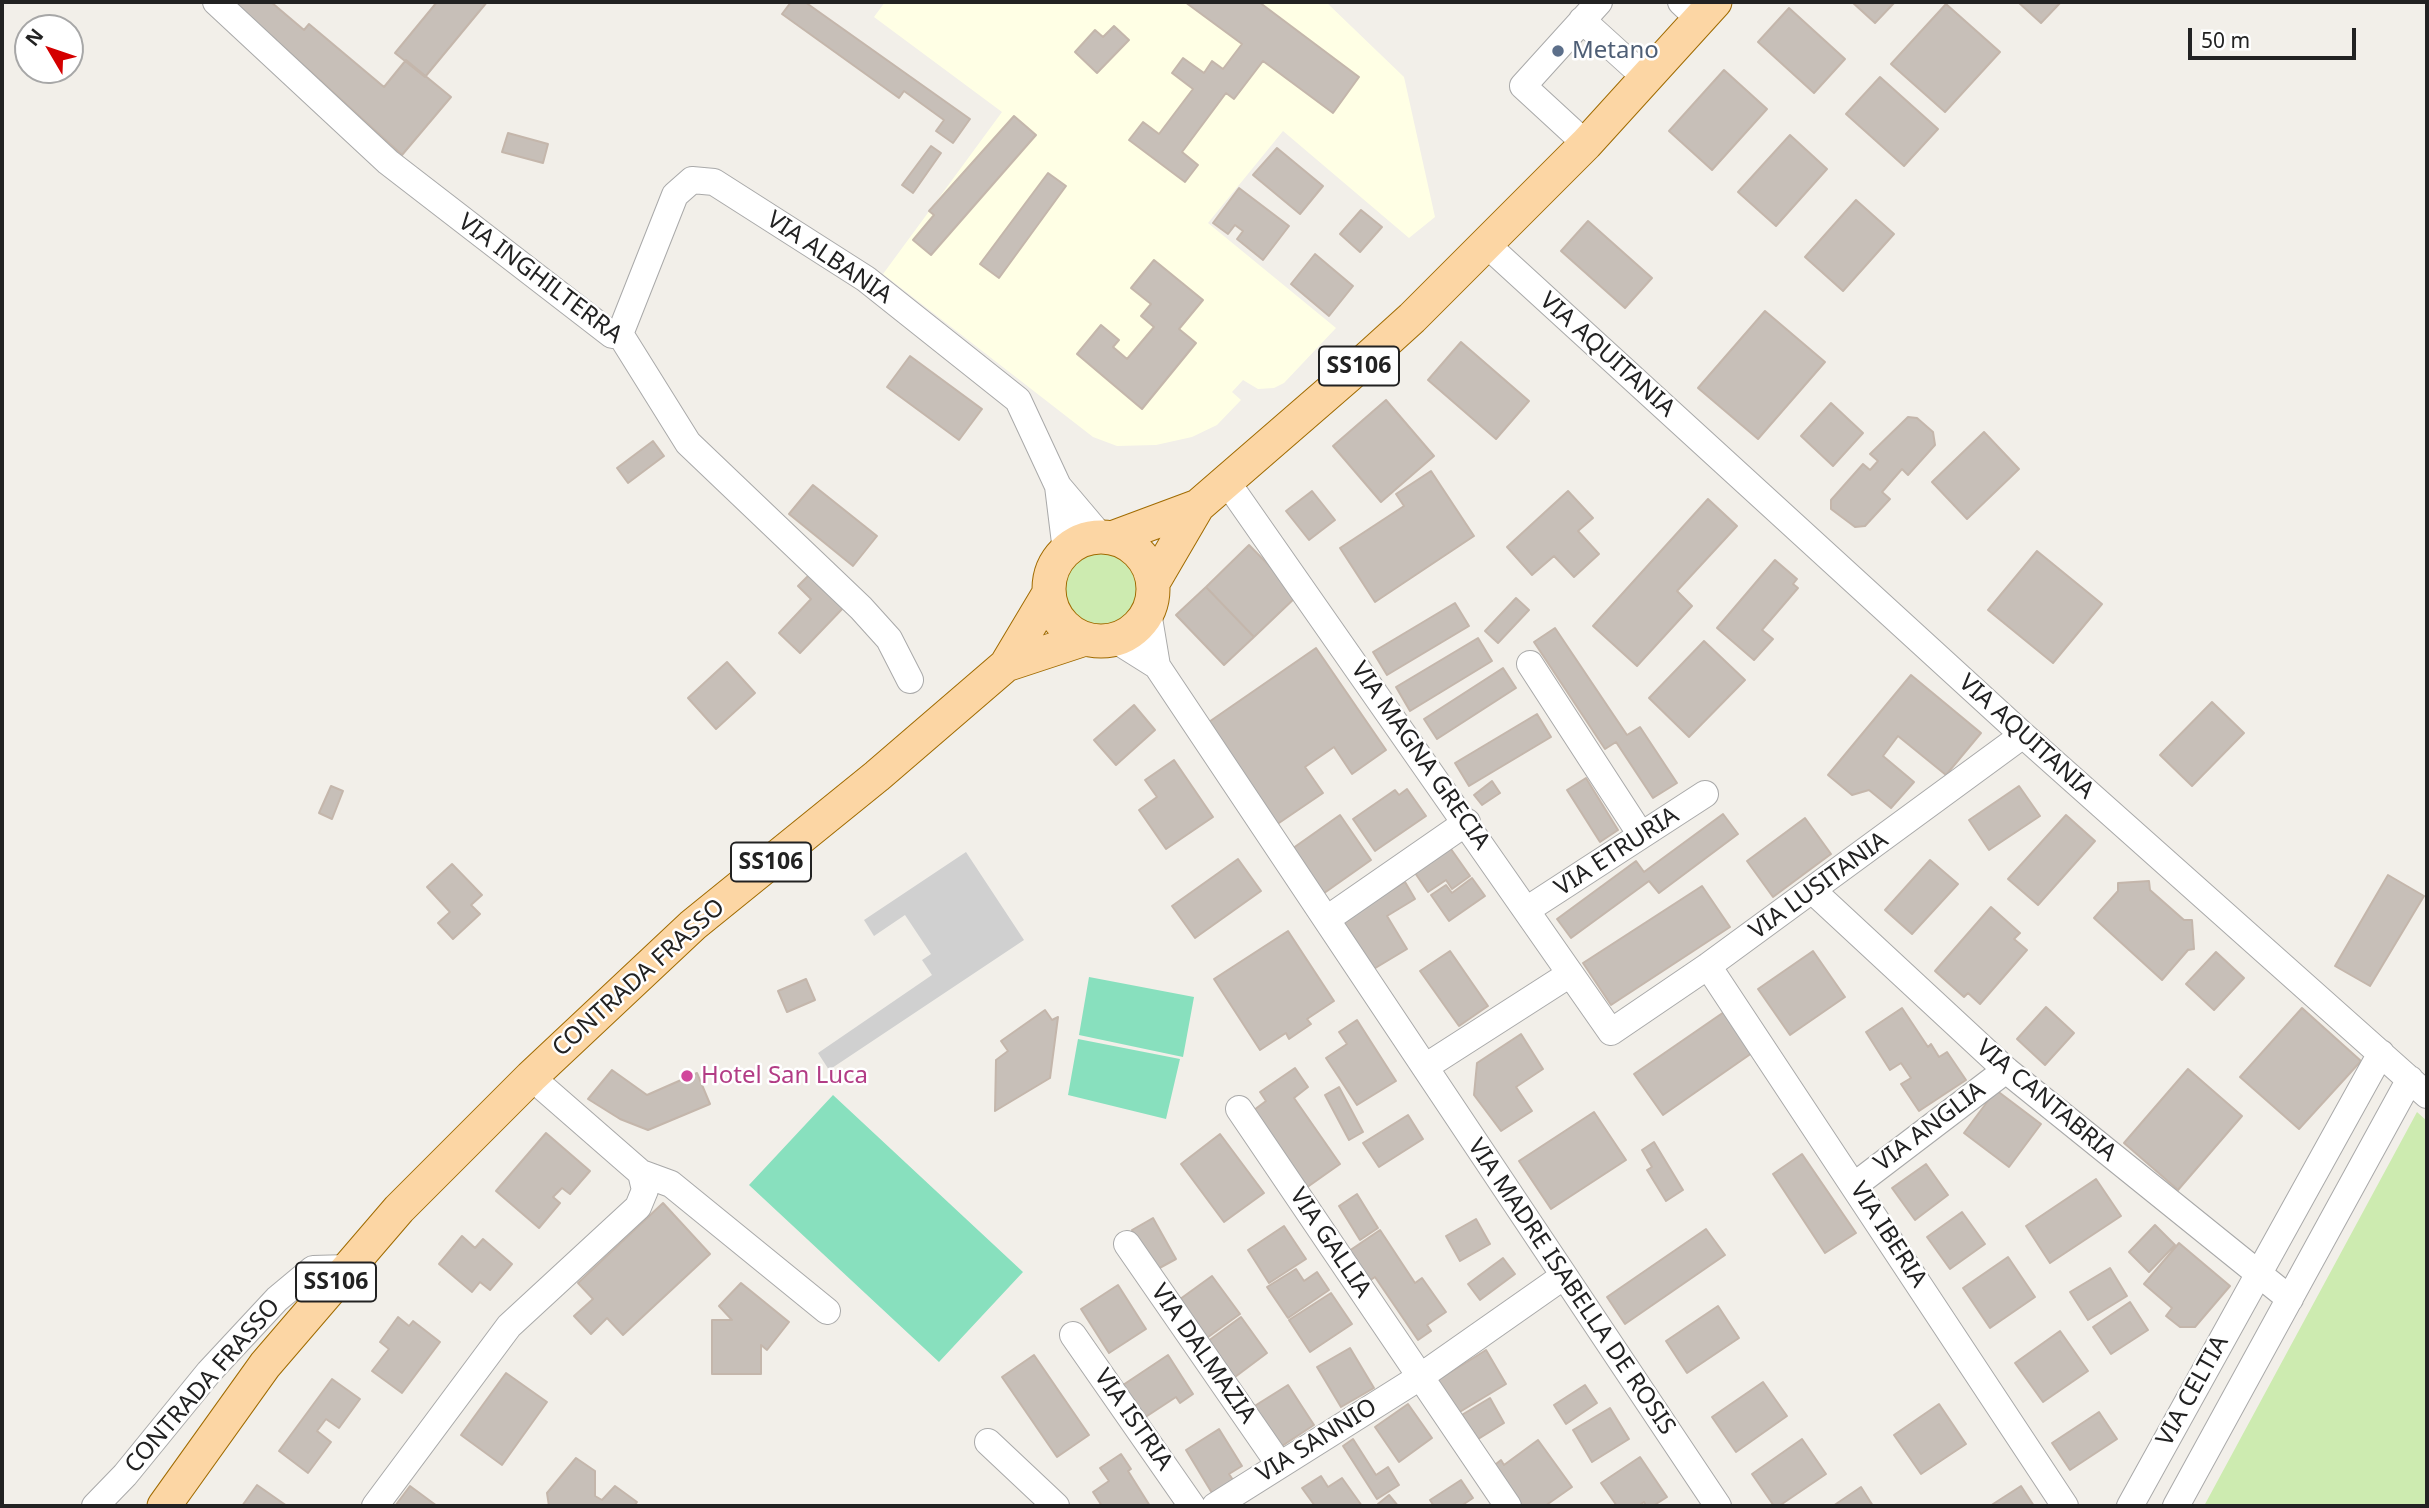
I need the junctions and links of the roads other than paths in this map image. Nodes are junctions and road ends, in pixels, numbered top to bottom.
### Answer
1 (216, 2) edge
2 (1698, 8) edge
3 (1591, 11) edge
4 (1646, 78) junction
5 (1586, 144) junction
6 (1486, 244) junction
7 (620, 334) junction
8 (1227, 482) junction
9 (1058, 486) junction
10 (1198, 506) junction
11 (1107, 538) junction
12 (1066, 551) junction
13 (1049, 593) junction
14 (1150, 597) junction
15 (1099, 639) junction
16 (1530, 664) dead end
17 (1006, 666) junction
18 (1157, 666) junction
19 (910, 680) dead end
20 (2023, 735) junction
21 (1705, 794) dead end
22 (1467, 822) junction
23 (1641, 835) junction
24 (1813, 891) junction
25 (1528, 909) junction
26 (1327, 919) junction
27 (1708, 966) junction
28 (1570, 974) junction
29 (1611, 1032) joint
30 (2381, 1053) junction
31 (1425, 1067) junction
32 (2006, 1070) junction
33 (531, 1077) junction
34 (2419, 1087) edge
35 (1239, 1109) dead end
36 (641, 1173) junction
37 (1855, 1185) junction
38 (1126, 1244) dead end
39 (348, 1268) junction
40 (2256, 1275) junction
41 (1564, 1276) junction
42 (2290, 1299) junction
43 (827, 1311) dead end
44 (1073, 1335) dead end
45 (1420, 1377) junction
46 (988, 1442) dead end
47 (1279, 1464) junction
48 (95, 1506) edge
49 (164, 1506) edge
50 (375, 1506) edge
51 (1056, 1506) edge
52 (1192, 1506) edge
53 (1215, 1506) edge
54 (1508, 1506) edge
55 (1718, 1506) edge
56 (2065, 1506) edge
57 (2130, 1506) edge
58 (2176, 1506) edge

1 - 7 street, VIA INGHILTERRA
2 - 4 main road, SS106
3 - 4 street
3 - 5 street
4 - 5 main road, SS106
5 - 6 main road, SS106
6 - 8 main road, SS106
6 - 20 street, VIA AQUITANIA
7 - 9 street, VIA ALBANIA
7 - 19 street, VIA INGHILTERRA
8 - 10 main road, SS106
8 - 22 street, VIA MAGNA GRECIA
9 - 11 street, VIA ALBANIA
9 - 12 street, VIA ALBANIA
10 - 11 main road, SS106
10 - 14 main road, SS106
11 - 12 main road, SS106
11 - 14 main road
12 - 13 main road, SS106
13 - 15 main road
13 - 17 main road, CONTRADA FRASSO / SS106
14 - 15 main road, SS106
14 - 18 street, VIA MADRE ISABELLA DE ROSIS
15 - 17 main road, CONTRADA FRASSO / SS106
15 - 18 street, VIA MADRE ISABELLA DE ROSIS
16 - 23 street
17 - 33 main road, CONTRADA FRASSO / SS106
18 - 26 street, VIA MADRE ISABELLA DE ROSIS
20 - 24 street, VIA LUSITANIA
20 - 30 street, VIA AQUITANIA
21 - 23 street, VIA ETRURIA
22 - 25 street, VIA MAGNA GRECIA
22 - 26 street
23 - 25 street, VIA ETRURIA
24 - 27 street, VIA LUSITANIA
24 - 32 street, VIA CANTABRIA
25 - 28 street, VIA MAGNA GRECIA
26 - 31 street, VIA MADRE ISABELLA DE ROSIS
27 - 29 street, VIA LUSITANIA
27 - 37 street, VIA IBERIA
28 - 29 street, VIA MAGNA GRECIA
28 - 31 street
30 - 34 street, VIA AQUITANIA
30 - 40 street
31 - 41 street, VIA MADRE ISABELLA DE ROSIS
32 - 37 street, VIA ANGLIA
32 - 40 street, VIA CANTABRIA
33 - 36 street, CONTRADA FRASSO
33 - 39 main road, CONTRADA FRASSO / SS106
34 - 42 street
35 - 45 street, VIA GALLIA
36 - 43 street, CONTRADA FRASSO
36 - 50 street
37 - 56 street, VIA IBERIA
38 - 47 street, VIA DALMAZIA
39 - 48 street, CONTRADA FRASSO
39 - 49 main road, CONTRADA FRASSO / SS106
40 - 42 street, VIA CANTABRIA
40 - 57 street, VIA CELTIA
41 - 45 street, VIA SANNIO
41 - 55 street, VIA MADRE ISABELLA DE ROSIS
42 - 58 street
44 - 52 street, VIA ISTRIA
45 - 47 street, VIA SANNIO
45 - 54 street
46 - 51 street
47 - 53 street, VIA SANNIO

